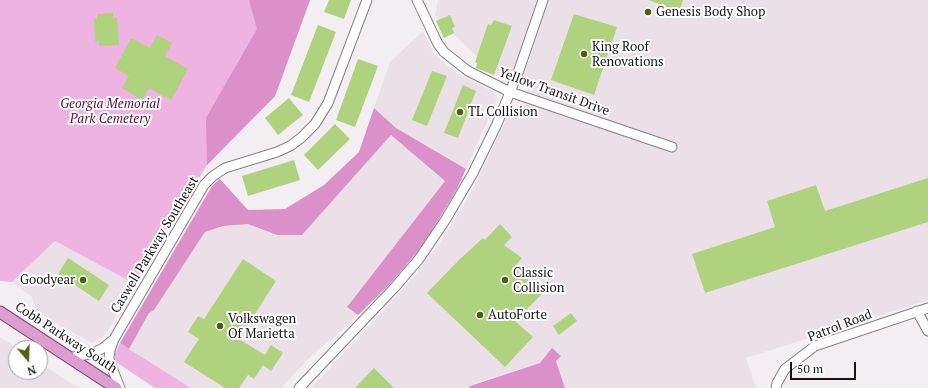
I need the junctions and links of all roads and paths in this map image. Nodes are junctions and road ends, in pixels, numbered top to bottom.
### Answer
1 (367, 0) edge
2 (417, 0) edge
3 (543, 0) edge
4 (510, 92) junction
5 (672, 148) dead end
6 (928, 308) edge
7 (917, 311) junction
8 (0, 312) edge
9 (928, 331) edge
10 (114, 339) junction
11 (69, 358) junction
12 (116, 388) edge
13 (120, 388) edge
14 (300, 388) edge
15 (776, 388) edge

1 - 10 street, Caswell Parkway Southeast
2 - 4 street, Yellow Transit Drive
3 - 4 street
4 - 5 street, Yellow Transit Drive
4 - 14 street
6 - 7 street, Patrol Road
7 - 9 street
7 - 15 street, Patrol Road
8 - 11 main road, Cobb Parkway South
10 - 11 street, Caswell Parkway Southeast
10 - 13 street, Caswell Parkway Southeast
11 - 12 main road, Cobb Parkway South

